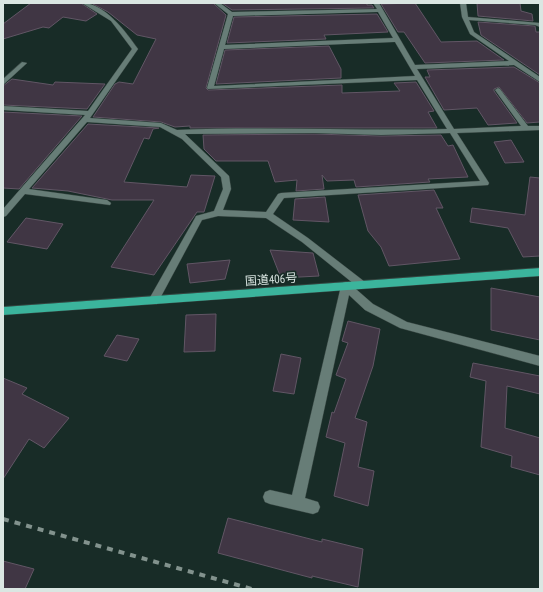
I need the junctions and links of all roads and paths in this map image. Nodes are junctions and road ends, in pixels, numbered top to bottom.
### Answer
1 (85, 3) edge
2 (216, 3) edge
3 (376, 3) edge
4 (463, 3) edge
5 (380, 10) junction
6 (231, 14) junction
7 (466, 18) junction
8 (540, 25) edge
9 (398, 40) junction
10 (222, 47) junction
11 (24, 63) dead end
12 (515, 63) junction
13 (413, 67) junction
14 (419, 78) junction
15 (540, 80) edge
16 (3, 83) edge
17 (498, 90) dead end
18 (3, 108) edge
19 (87, 116) junction
20 (526, 128) junction
21 (540, 128) edge
22 (452, 131) junction
23 (177, 132) junction
24 (22, 191) junction
25 (3, 200) edge
26 (13, 202) junction
27 (107, 203) dead end
28 (218, 213) junction
29 (3, 214) edge
30 (268, 215) junction
31 (540, 272) edge
32 (362, 285) junction
33 (346, 286) junction
34 (153, 301) junction
35 (3, 311) edge
36 (540, 361) edge
37 (270, 498) dead end
38 (297, 504) junction
39 (313, 507) dead end

1 - 19 street
2 - 6 street
3 - 5 street
4 - 7 street
5 - 6 street
5 - 9 street
6 - 10 street
7 - 8 street
7 - 12 street
9 - 10 street
9 - 13 street
10 - 14 street
11 - 16 street
12 - 13 street
12 - 15 street
13 - 14 street
14 - 22 street
17 - 20 street
18 - 19 street
19 - 23 street
19 - 24 street
20 - 21 street
20 - 22 street
22 - 23 street
22 - 30 street
23 - 28 street
24 - 26 street
24 - 27 street
25 - 26 street
26 - 29 street
28 - 30 street
28 - 34 street
30 - 32 street
31 - 32 highway, 国道406号
32 - 33 highway, 国道406号
33 - 34 highway, 国道406号
33 - 36 street
33 - 38 street
34 - 35 highway, 国道406号
37 - 38 street
38 - 39 street

